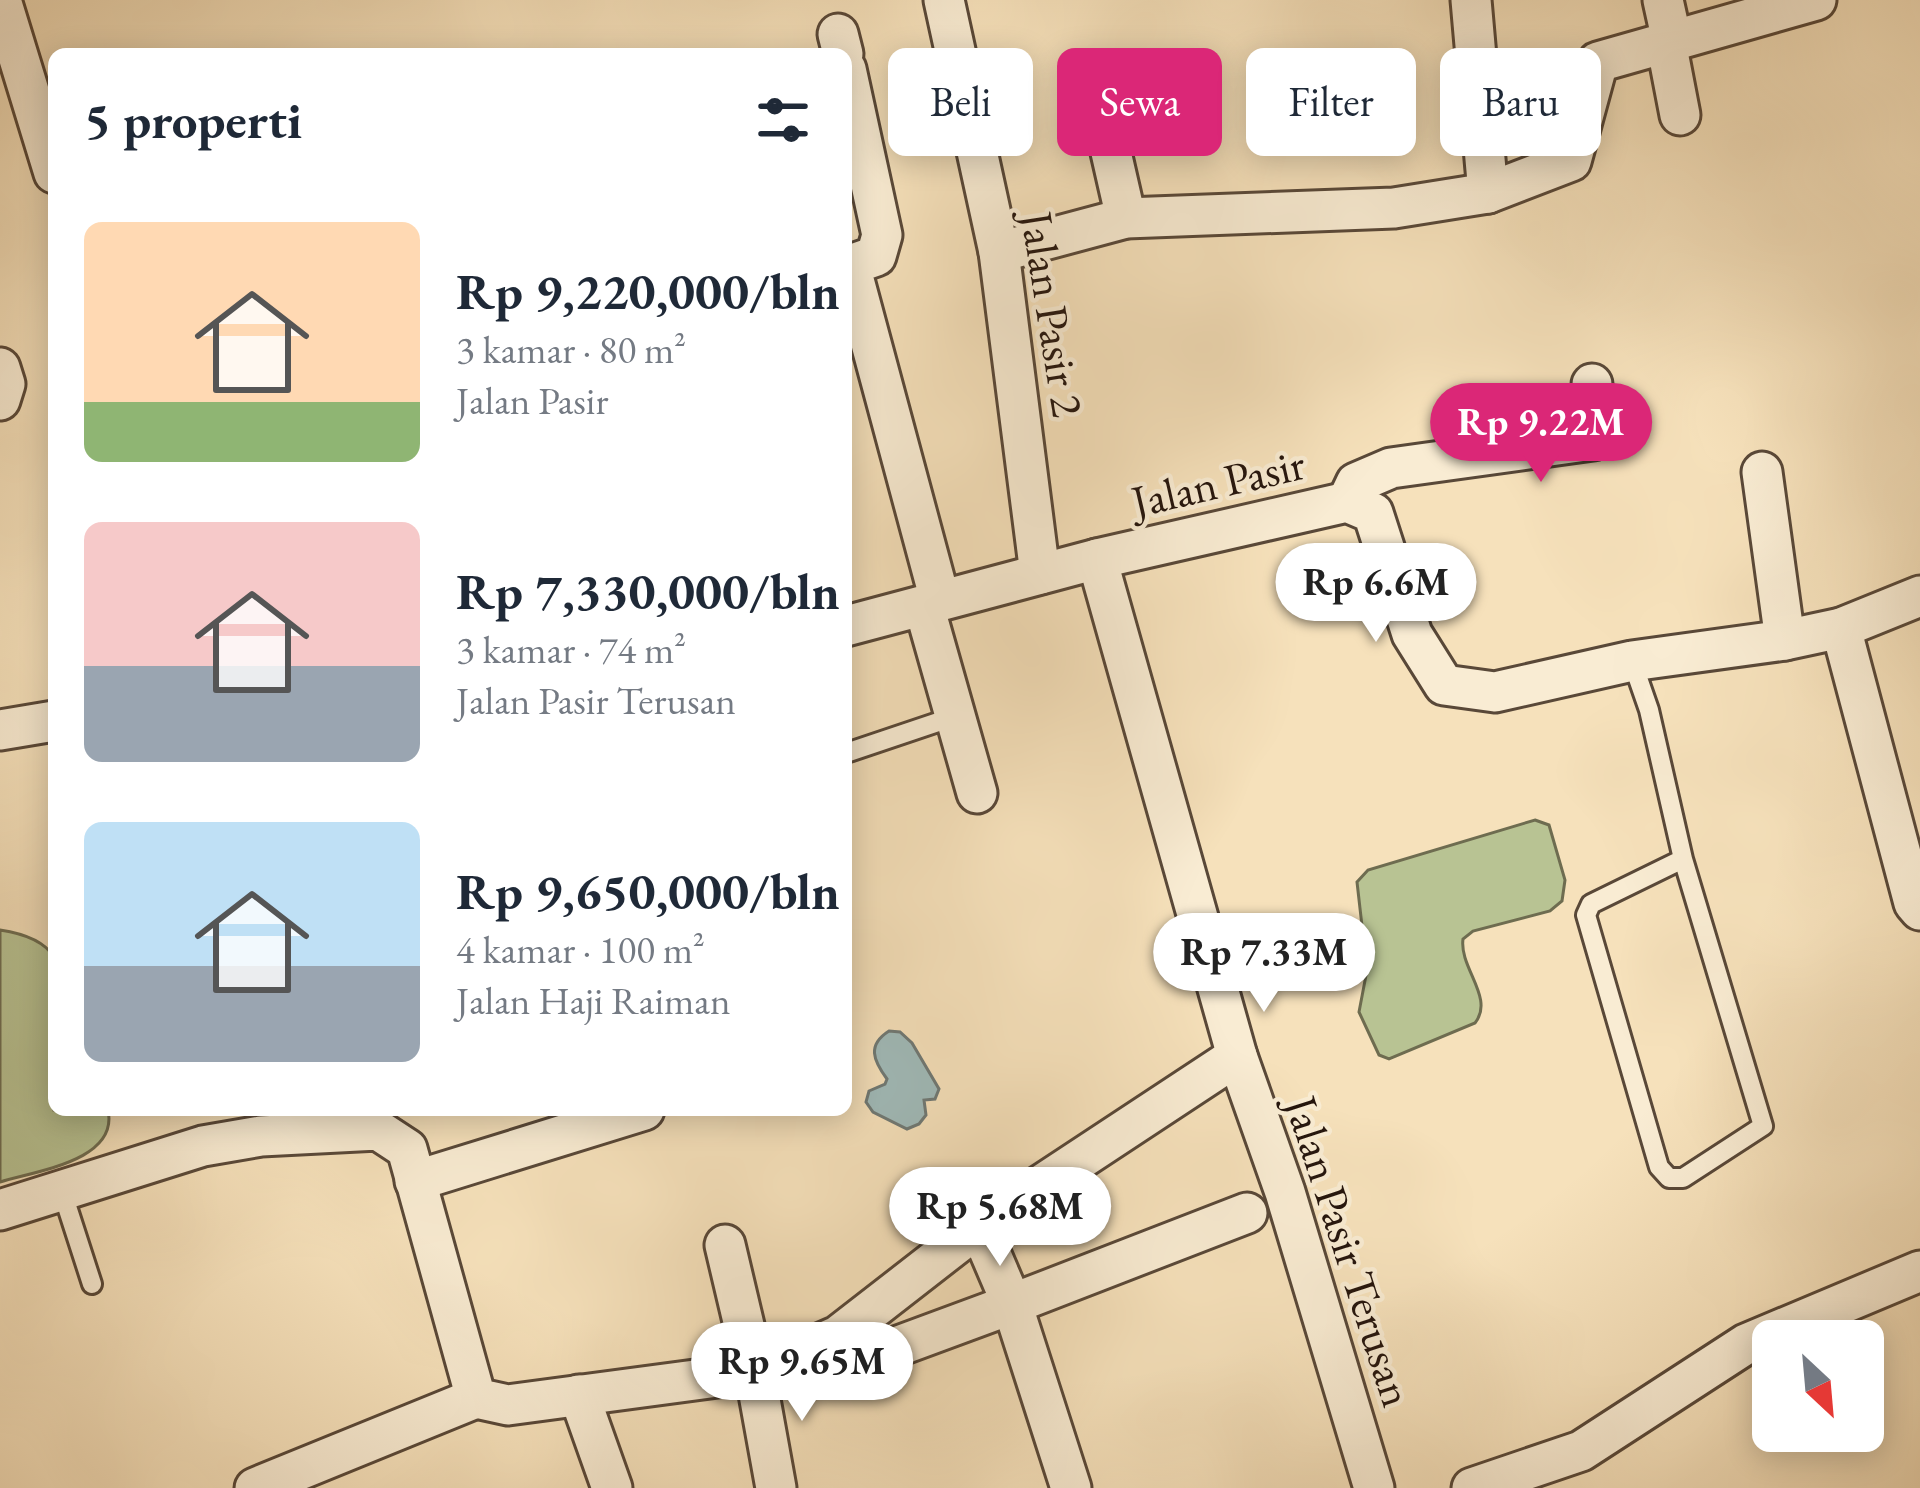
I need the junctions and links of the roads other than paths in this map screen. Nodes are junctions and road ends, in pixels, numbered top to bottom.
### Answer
1 (1, 0) edge
2 (944, 0) edge
3 (1471, 0) edge
4 (1663, 0) edge
5 (1816, 0) edge
6 (1669, 42) junction
7 (852, 98) edge
8 (1680, 115) dead end
9 (48, 153) edge
10 (1112, 156) edge
11 (1489, 193) junction
12 (1126, 218) junction
13 (999, 252) junction
14 (852, 265) edge
15 (852, 282) edge
16 (0, 368) edge
17 (1592, 384) dead end
18 (0, 400) edge
19 (1762, 472) dead end
20 (1347, 502) junction
21 (1097, 559) junction
22 (1040, 574) junction
23 (1920, 596) edge
24 (932, 603) junction
25 (852, 624) edge
26 (1841, 628) junction
27 (1785, 640) junction
28 (1632, 661) junction
29 (956, 716) junction
30 (48, 723) edge
31 (0, 730) edge
32 (852, 750) edge
33 (977, 794) dead end
34 (1683, 860) junction
35 (1920, 910) edge
36 (1237, 1056) junction
37 (622, 1116) edge
38 (259, 1123) edge
39 (416, 1181) junction
40 (62, 1191) junction
41 (0, 1210) edge
42 (1247, 1213) dead end
43 (725, 1246) dead end
44 (989, 1250) dead end
45 (1920, 1271) edge
46 (92, 1284) dead end
47 (1012, 1304) junction
48 (893, 1348) dead end
49 (755, 1372) junction
50 (579, 1395) junction
51 (476, 1398) junction
52 (1064, 1486) edge
53 (255, 1488) edge
54 (612, 1488) edge
55 (776, 1488) edge
56 (1374, 1488) edge
57 (1472, 1488) edge

1 - 9 street
2 - 13 street, Jalan Pasir 2
3 - 11 street
4 - 6 street
5 - 6 street
6 - 8 street
6 - 11 street
7 - 14 street
10 - 12 street
11 - 12 street
12 - 13 street
13 - 22 street, Jalan Pasir 2
15 - 24 street
16 - 18 street
17 - 20 street
19 - 27 street
20 - 21 street, Jalan Pasir
20 - 28 street, Jalan Pasir
21 - 22 street, Jalan Pasir
21 - 36 street, Jalan Pasir Terusan
22 - 24 street, Jalan Pasir
23 - 26 street, Jalan Pasir
24 - 25 street, Jalan Pasir
24 - 29 street
26 - 27 street, Jalan Pasir
26 - 35 street
27 - 28 street, Jalan Pasir
28 - 34 lane
29 - 32 lane
29 - 33 street
30 - 31 street
34 - 34 lane
36 - 49 street
36 - 56 street, Jalan Pasir Terusan
37 - 39 street
38 - 39 street
38 - 40 street
39 - 51 street
40 - 41 street
40 - 46 lane
42 - 47 street
43 - 49 street
44 - 47 street
45 - 57 street
47 - 48 street
47 - 52 street
49 - 50 street
49 - 55 street
50 - 51 street
50 - 54 street
51 - 53 street

